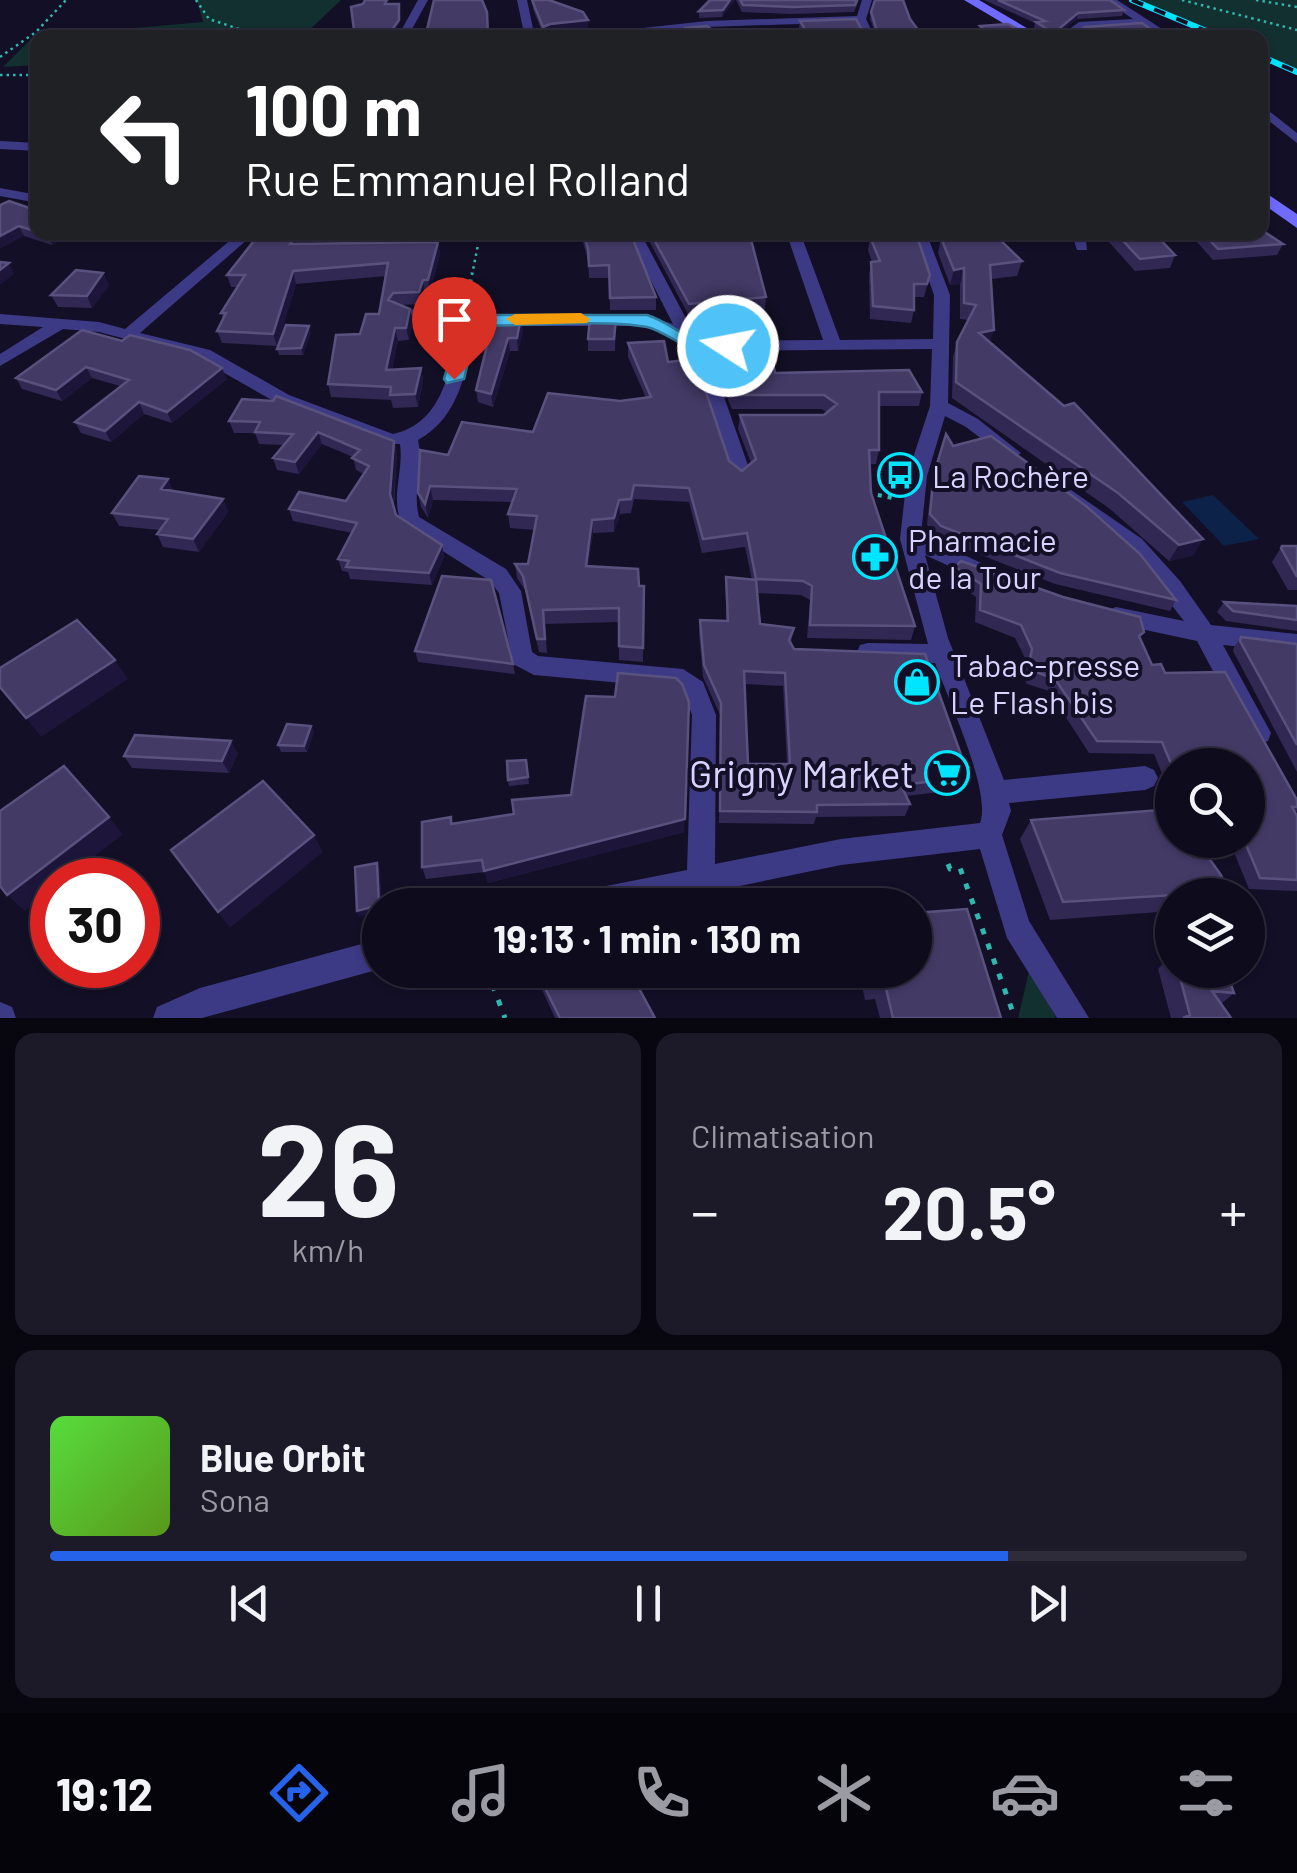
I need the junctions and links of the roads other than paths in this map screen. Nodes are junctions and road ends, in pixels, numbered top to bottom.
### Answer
1 (424, 0) edge
2 (522, 0) edge
3 (866, 0) edge
4 (970, 0) edge
5 (1110, 0) edge
6 (861, 19) junction
7 (1146, 20) junction
8 (407, 30) edge
9 (528, 30) edge
10 (647, 30) edge
11 (866, 30) edge
12 (1024, 30) edge
13 (1072, 30) edge
14 (1159, 30) edge
15 (1268, 115) edge
16 (1297, 139) edge
17 (0, 144) edge
18 (30, 146) edge
19 (0, 192) edge
20 (30, 198) edge
21 (1268, 200) edge
22 (1297, 223) edge
23 (240, 240) edge
24 (637, 240) edge
25 (797, 240) edge
26 (922, 240) edge
27 (402, 312) edge
28 (463, 318) junction
29 (0, 319) edge
30 (58, 325) junction
31 (130, 333) junction
32 (940, 344) junction
33 (693, 346) junction
34 (834, 347) junction
35 (0, 361) edge
36 (939, 406) junction
37 (408, 439) junction
38 (741, 474) edge
39 (910, 539) junction
40 (1010, 583) edge
41 (1096, 610) edge
42 (1206, 634) junction
43 (1297, 642) edge
44 (837, 652) edge
45 (944, 654) junction
46 (1270, 754) edge
47 (1145, 778) dead end
48 (994, 793) junction
49 (989, 835) junction
50 (701, 880) junction
51 (663, 888) edge
52 (362, 959) edge
53 (168, 1018) edge
54 (1074, 1018) edge

1 - 8 street
2 - 9 street
3 - 6 street
4 - 12 main road
5 - 7 street
6 - 10 street
6 - 11 street
7 - 13 street
7 - 14 street
15 - 16 street
17 - 18 street
19 - 20 street
21 - 22 main road
23 - 31 street
24 - 33 street
25 - 34 street
26 - 32 street
27 - 28 street
28 - 33 street
28 - 37 street
29 - 30 street
30 - 31 street
30 - 35 street
31 - 37 street
32 - 34 street
32 - 36 street
33 - 34 street
33 - 38 street
36 - 39 street
36 - 42 street
37 - 50 street
39 - 40 street
39 - 45 street
41 - 42 street
42 - 43 street
42 - 46 street
44 - 45 street
45 - 48 street
47 - 48 street
48 - 49 street
49 - 50 street
49 - 54 street
50 - 51 street
52 - 53 street

